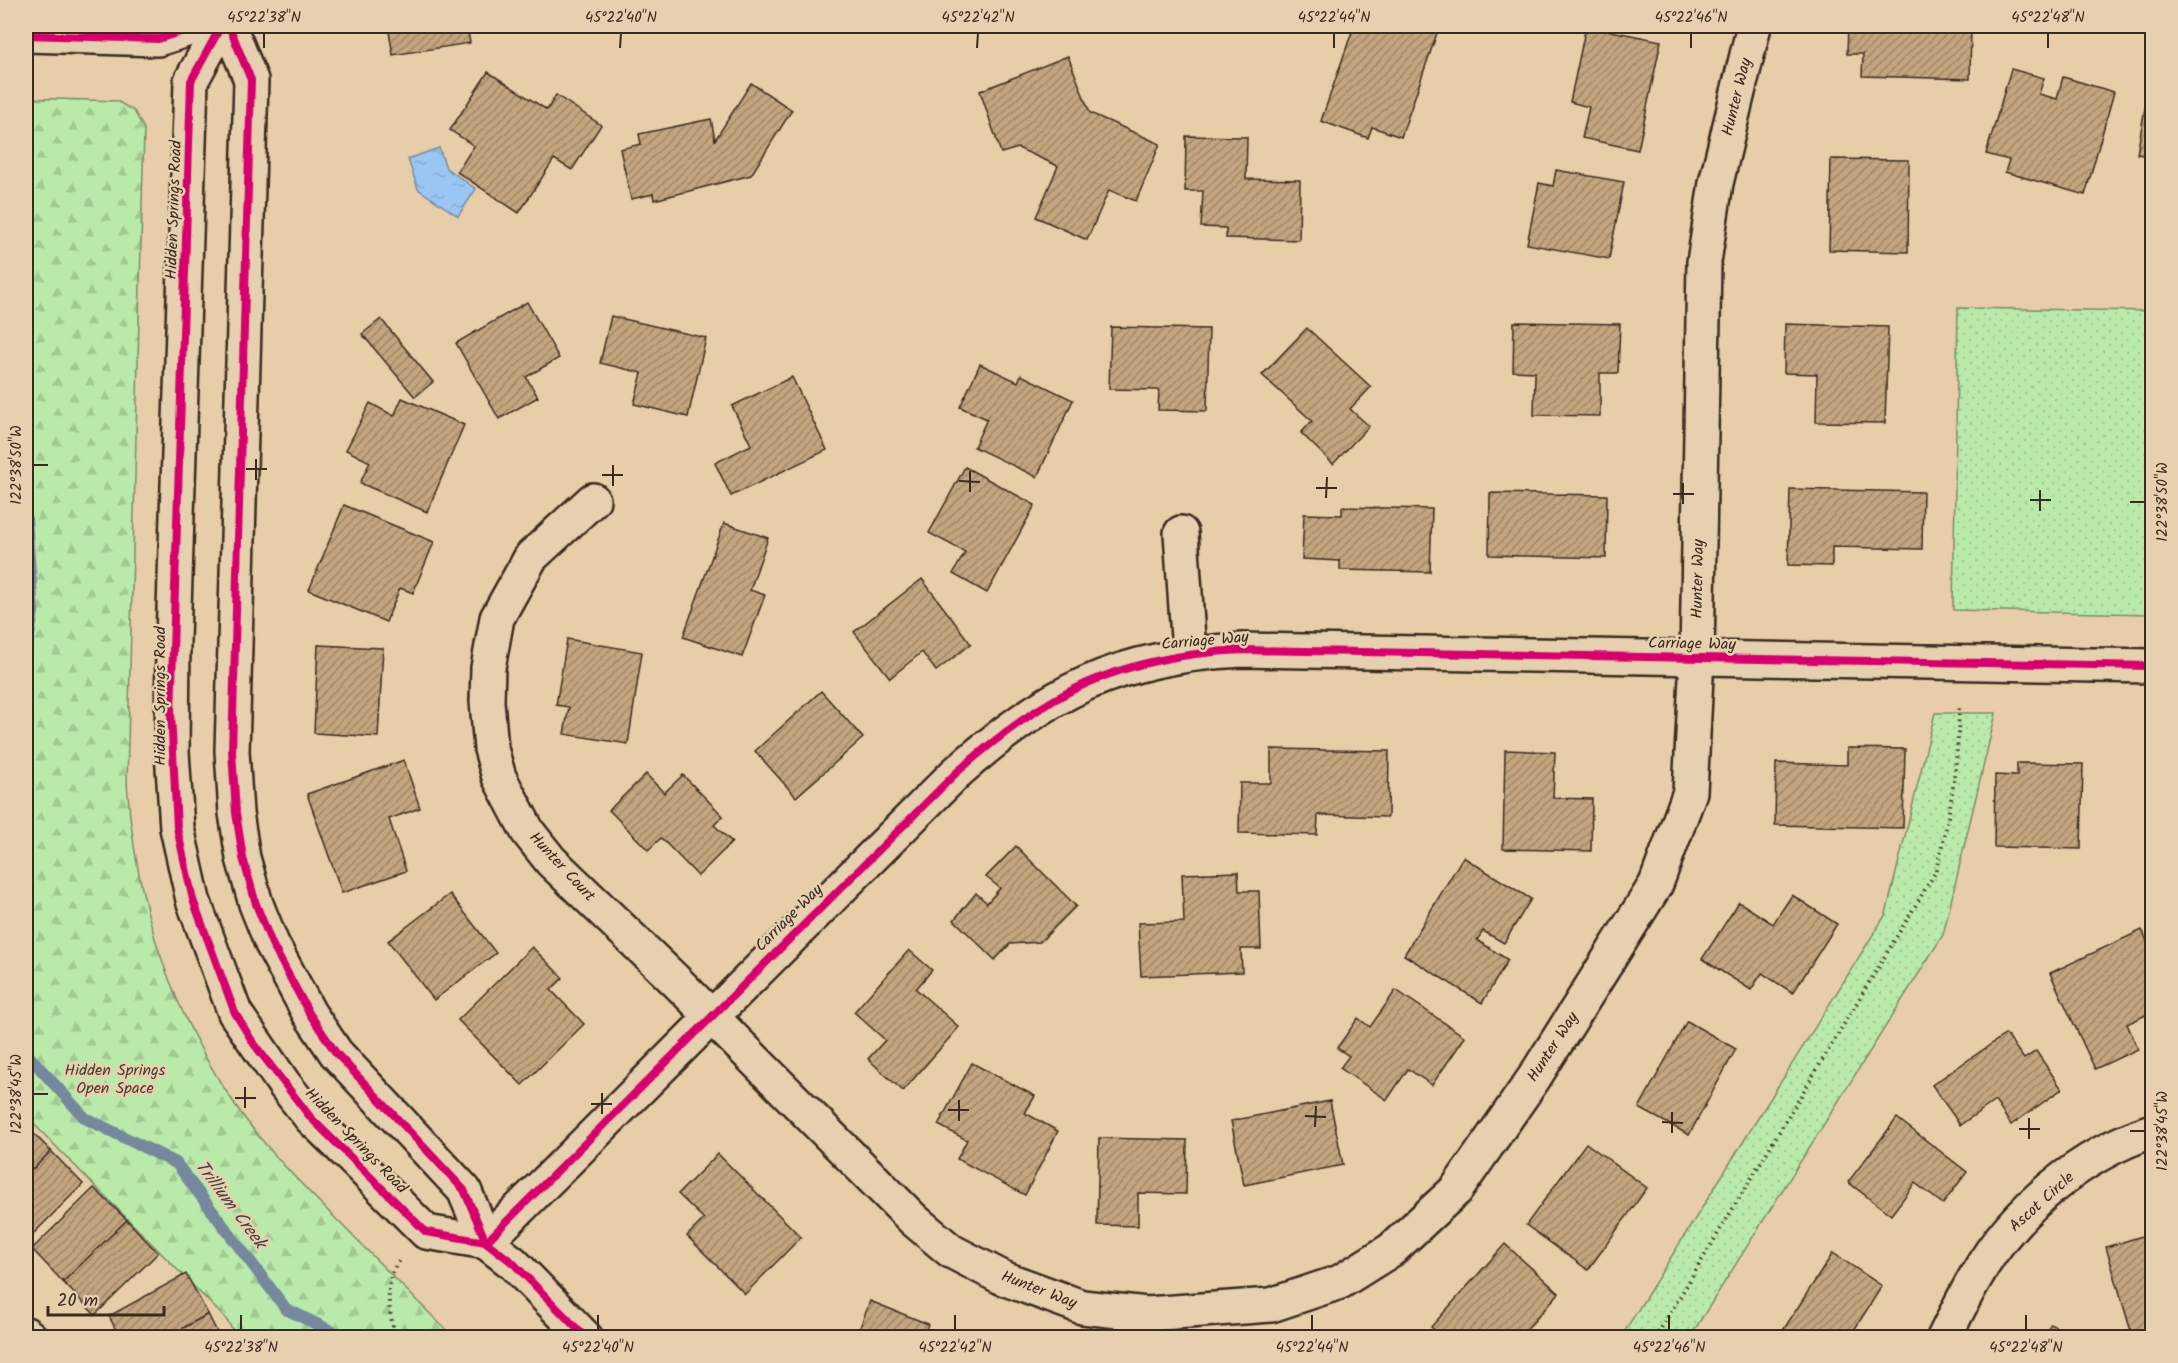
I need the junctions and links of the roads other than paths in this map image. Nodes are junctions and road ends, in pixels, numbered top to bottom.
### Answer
1 (199, 26) edge
2 (221, 26) edge
3 (229, 26) edge
4 (1754, 26) edge
5 (26, 35) edge
6 (593, 500) dead end
7 (1181, 533) dead end
8 (1189, 653) junction
9 (1697, 658) junction
10 (2152, 666) edge
11 (711, 1015) junction
12 (2152, 1131) edge
13 (486, 1242) junction
14 (26, 1334) edge
15 (31, 1338) edge
16 (586, 1338) edge
17 (1944, 1338) edge

1 - 5 street
2 - 13 street, Hidden Springs Road
3 - 13 street, Hidden Springs Road
4 - 9 street, Hunter Way
6 - 11 street, Hunter Court
7 - 8 street, Carriage Way
8 - 9 street, Carriage Way
8 - 11 street, Carriage Way
9 - 10 street, Carriage Way
9 - 11 street, Hunter Way
11 - 13 street, Carriage Way
12 - 17 street, Ascot Circle
13 - 16 street, Hidden Springs Road
14 - 15 street

